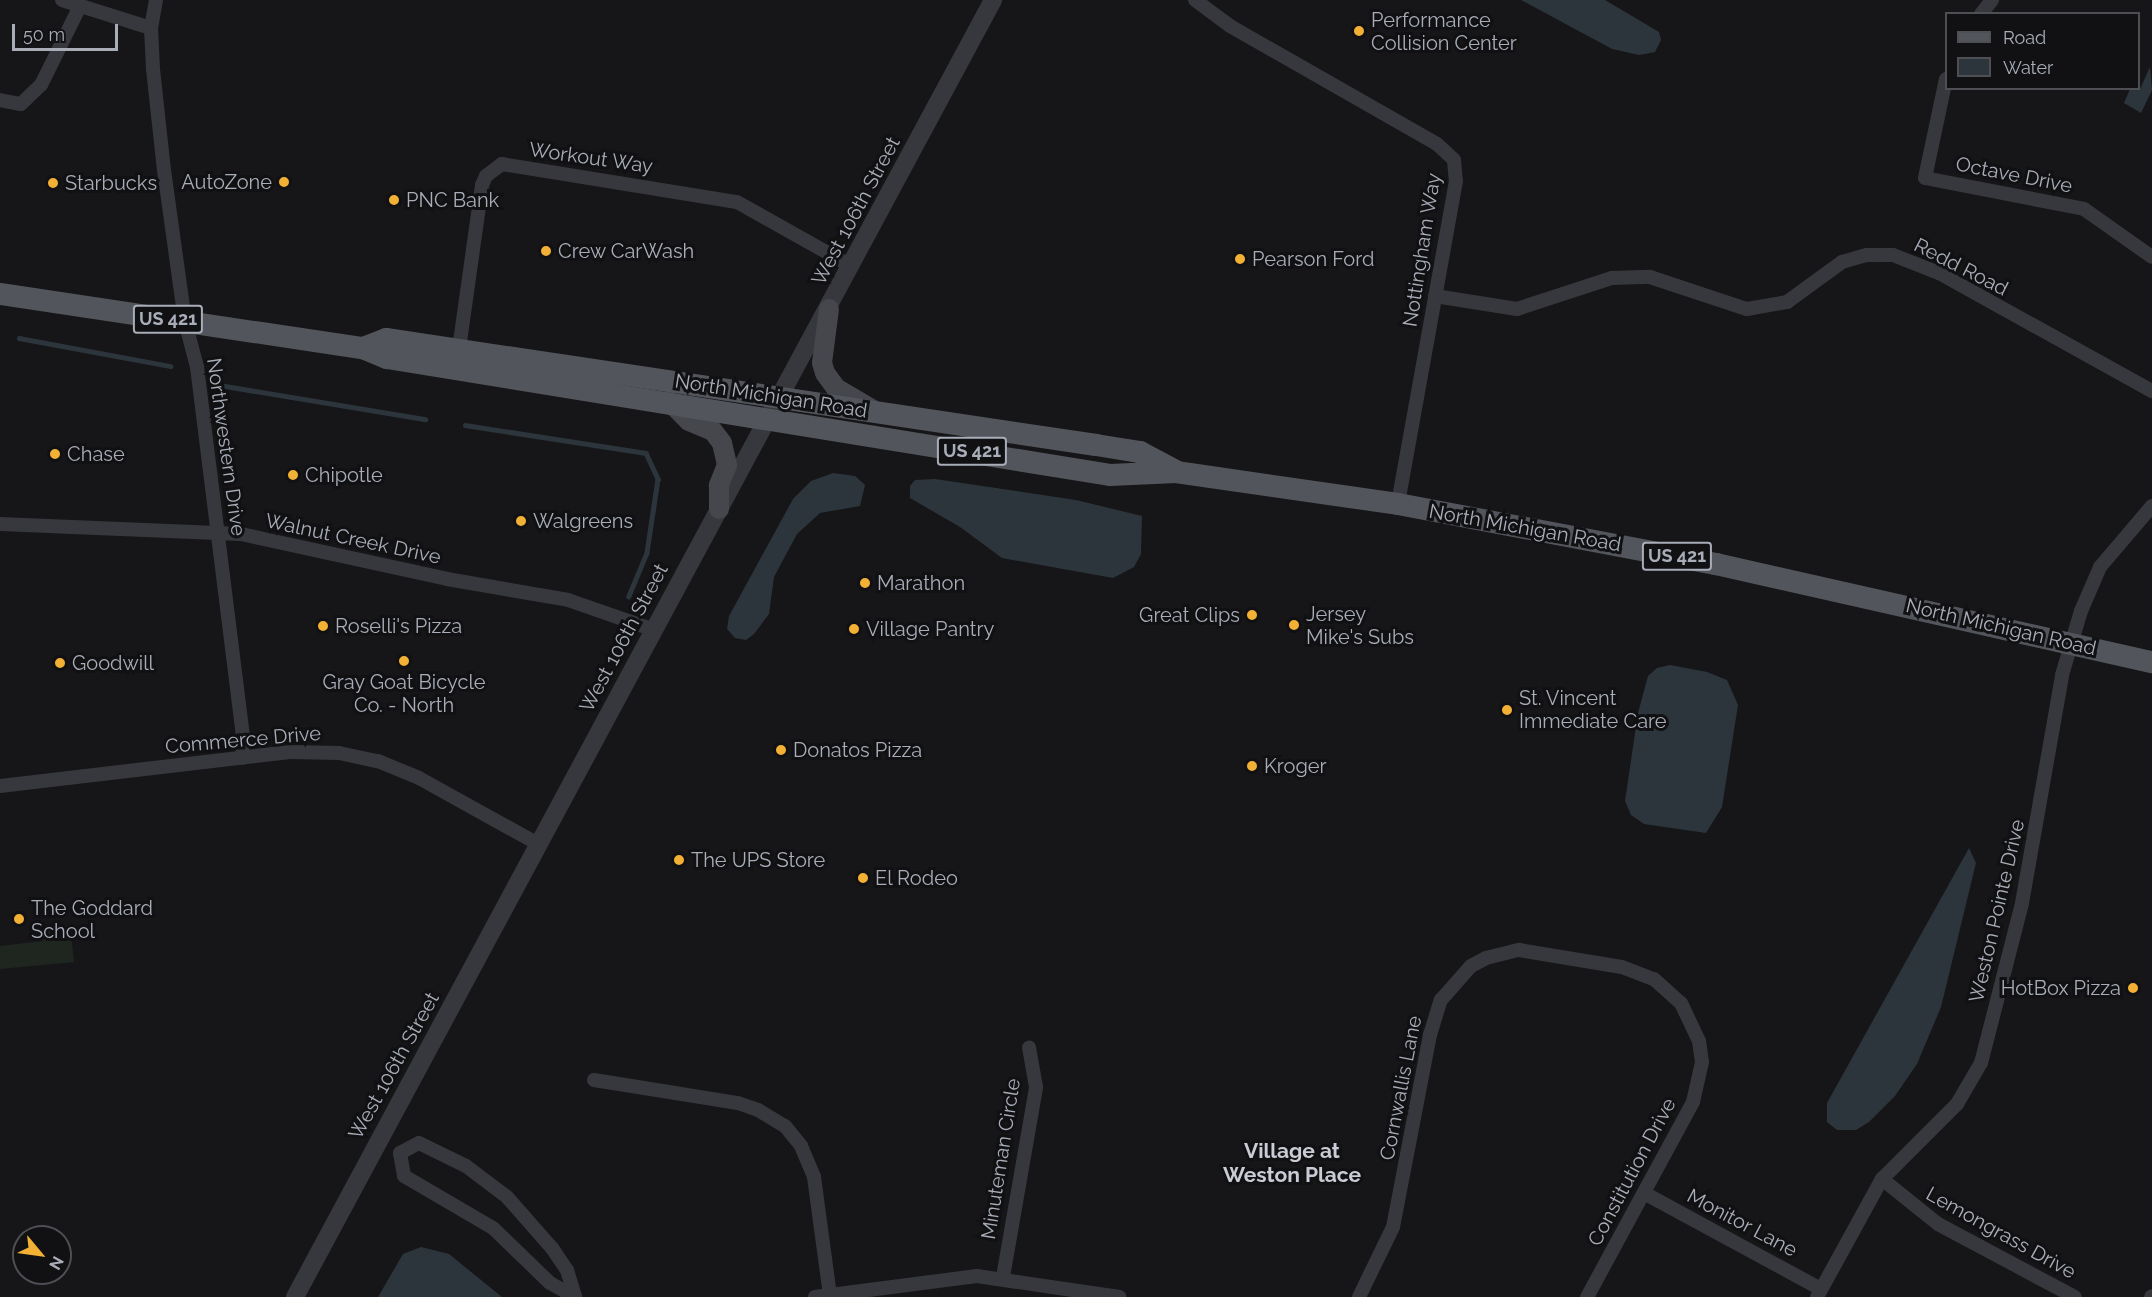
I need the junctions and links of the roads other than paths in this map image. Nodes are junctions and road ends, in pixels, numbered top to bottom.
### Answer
1 (62, 0) edge
2 (156, 0) edge
3 (993, 0) edge
4 (1195, 0) edge
5 (1992, 0) edge
6 (80, 6) junction
7 (1983, 12) edge
8 (151, 28) junction
9 (1945, 88) edge
10 (0, 100) edge
11 (2152, 257) edge
12 (852, 266) junction
13 (0, 294) edge
14 (1435, 296) junction
15 (829, 309) junction
16 (185, 321) junction
17 (363, 348) junction
18 (459, 349) junction
19 (2152, 391) edge
20 (780, 397) junction
21 (670, 402) junction
22 (878, 413) junction
23 (768, 418) junction
24 (1176, 472) junction
25 (1398, 504) junction
26 (2152, 506) edge
27 (719, 509) junction
28 (0, 524) edge
29 (219, 532) junction
30 (654, 630) junction
31 (2071, 643) junction
32 (2152, 662) edge
33 (242, 758) junction
34 (0, 786) edge
35 (540, 845) junction
36 (1029, 1048) dead end
37 (1702, 1062) joint
38 (594, 1080) dead end
39 (378, 1142) junction
40 (400, 1153) junction
41 (1882, 1179) junction
42 (1644, 1193) junction
43 (1003, 1277) junction
44 (1819, 1293) edge
45 (830, 1295) junction
46 (295, 1297) edge
47 (575, 1297) edge
48 (815, 1297) edge
49 (1119, 1297) edge
50 (1359, 1297) edge
51 (1587, 1297) edge
52 (2075, 1297) edge

1 - 6 street
2 - 8 street, Northwestern Drive
3 - 12 street, West 106th Street
4 - 14 street, Nottingham Way
5 - 7 street
6 - 8 street
6 - 10 street
8 - 16 street, Northwestern Drive
9 - 11 street, Octave Drive
12 - 15 street, West 106th Street
12 - 18 street, Workout Way
13 - 16 main road, North Michigan Road / US 421
14 - 19 street, Redd Road
14 - 25 street, Nottingham Way
15 - 20 street, West 106th Street
15 - 22 main road
16 - 17 main road, North Michigan Road / US 421
16 - 29 street, Northwestern Drive
17 - 18 main road, North Michigan Road / US 421
17 - 21 main road, North Michigan Road / US 421
18 - 20 main road, North Michigan Road / US 421
20 - 22 main road, North Michigan Road / US 421
20 - 23 street, West 106th Street
21 - 23 main road, North Michigan Road / US 421
21 - 27 main road
22 - 24 main road, North Michigan Road / US 421
23 - 24 main road, North Michigan Road / US 421
23 - 27 street, West 106th Street
24 - 25 main road, North Michigan Road / US 421
25 - 31 main road, North Michigan Road / US 421
26 - 31 street, Weston Pointe Drive
27 - 30 street, West 106th Street
28 - 29 street, Walnut Creek Drive
29 - 30 street, Walnut Creek Drive
29 - 33 street, Northwestern Drive
30 - 35 street, West 106th Street
31 - 32 main road, North Michigan Road / US 421
31 - 41 street, Weston Pointe Drive
33 - 34 street, Commerce Drive
33 - 35 street, Commerce Drive
35 - 39 street, West 106th Street
36 - 43 street, Minuteman Circle
37 - 42 street, Constitution Drive
37 - 50 street, Cornwallis Lane
38 - 45 street
39 - 40 street
39 - 46 street, West 106th Street
40 - 47 street
40 - 47 street
41 - 44 street, Weston Pointe Drive
41 - 52 street, Lemongrass Drive
42 - 44 street, Monitor Lane
42 - 51 street, Constitution Drive
43 - 45 street
43 - 49 street
45 - 48 street

